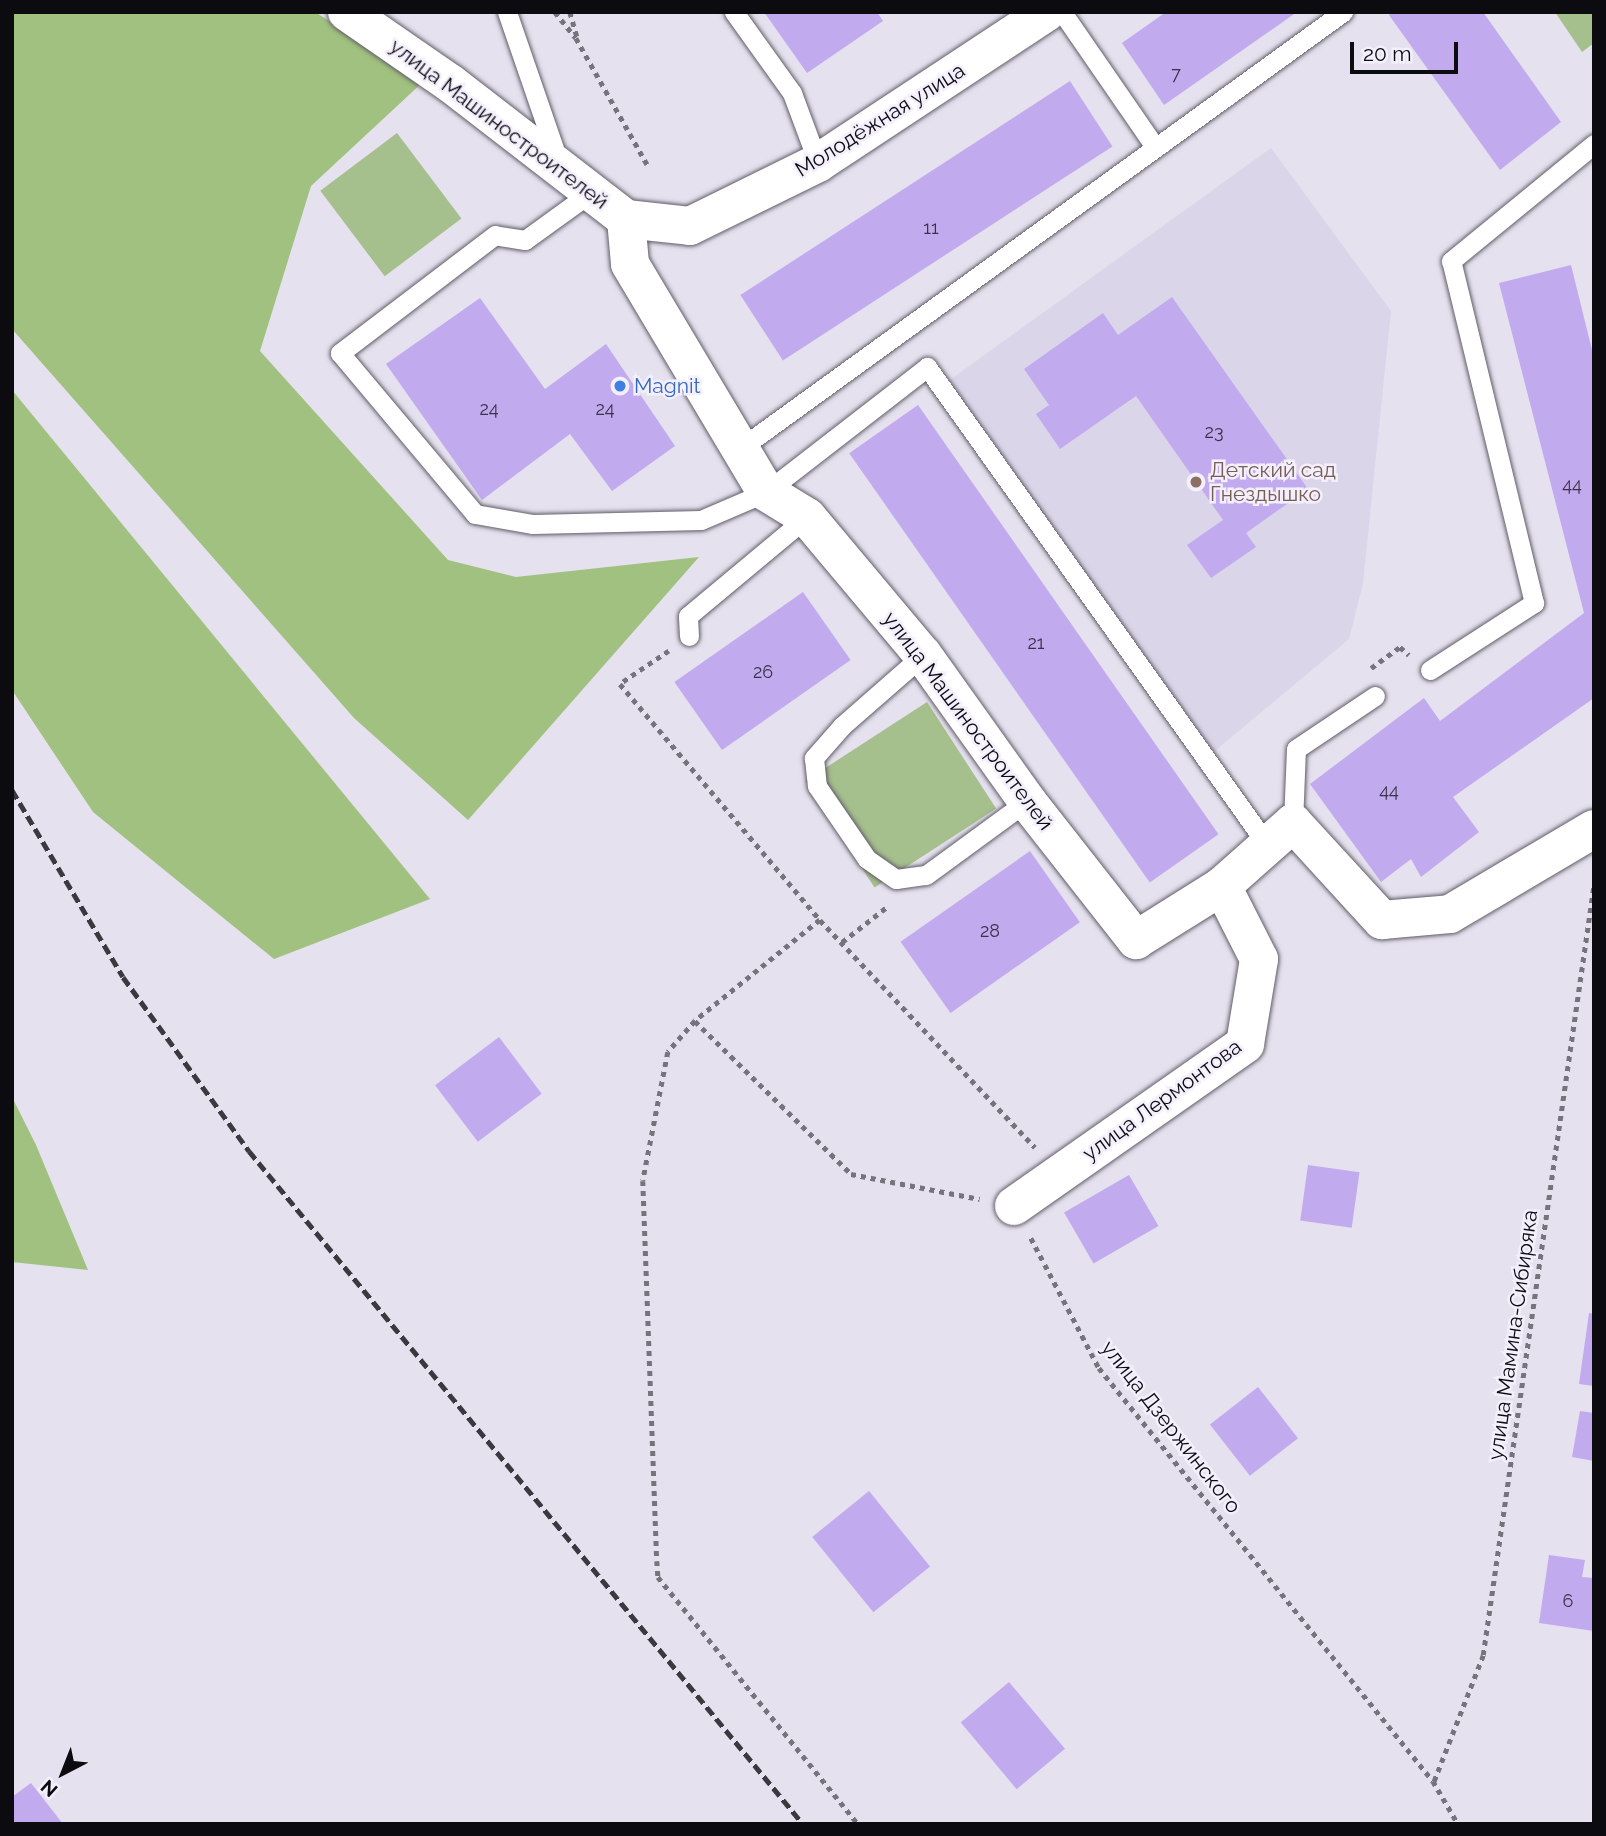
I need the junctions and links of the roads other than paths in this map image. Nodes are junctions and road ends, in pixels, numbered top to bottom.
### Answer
1 (347, 12) edge
2 (507, 12) edge
3 (734, 12) edge
4 (1047, 12) edge
5 (1062, 12) edge
6 (1343, 12) edge
7 (1594, 144) edge
8 (1155, 147) junction
9 (818, 163) junction
10 (576, 181) junction
11 (626, 219) junction
12 (742, 447) junction
13 (766, 492) junction
14 (807, 517) junction
15 (689, 636) road end
16 (923, 655) junction
17 (1430, 670) road end
18 (1375, 696) road end
19 (1027, 802) junction
20 (1594, 829) edge
21 (1280, 834) junction
22 (1222, 887) junction
23 (1014, 1206) road end

1 - 10 street, улица Машиностроителей
2 - 10 lane
3 - 9 lane
4 - 9 street, Молодёжная улица
5 - 8 lane
6 - 8 lane
7 - 17 lane
8 - 12 lane
9 - 11 street, Молодёжная улица
10 - 11 street, улица Машиностроителей
10 - 13 lane
11 - 12 street, улица Машиностроителей
12 - 13 street, улица Машиностроителей
13 - 14 street, улица Машиностроителей
13 - 21 lane
14 - 15 lane
14 - 16 street, улица Машиностроителей
16 - 19 street, улица Машиностроителей
16 - 19 lane
18 - 21 lane
19 - 22 street, улица Машиностроителей
20 - 21 street
21 - 22 street
22 - 23 street, улица Лермонтова

